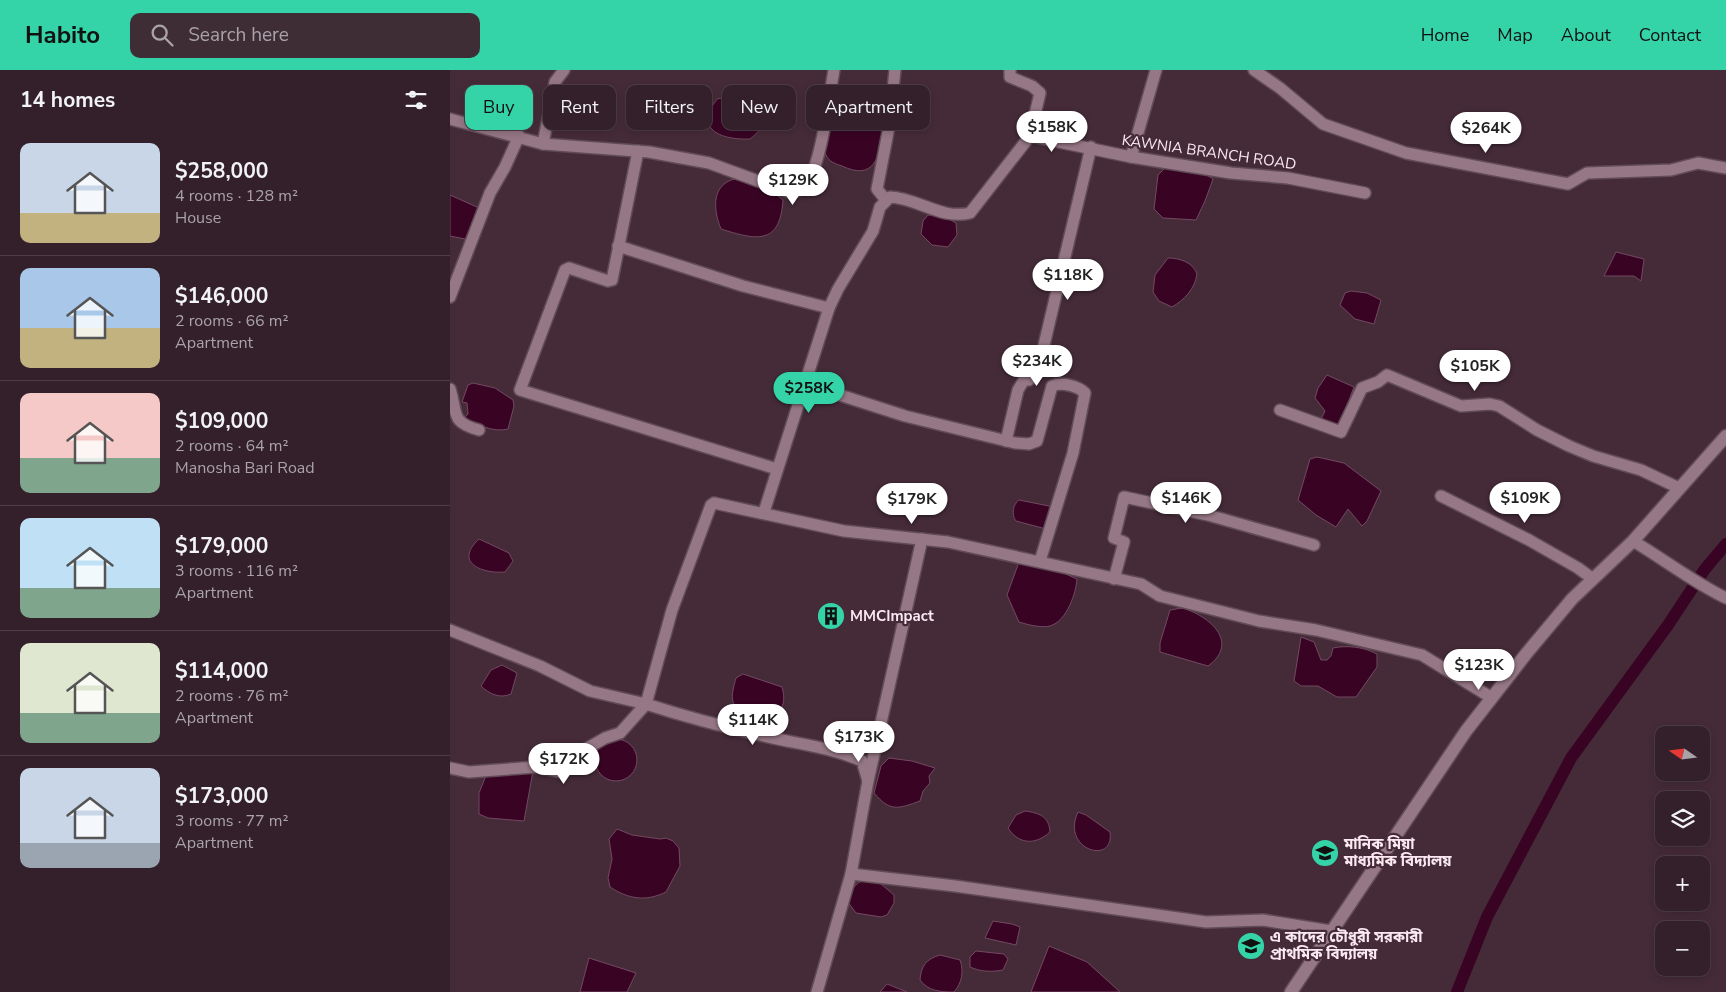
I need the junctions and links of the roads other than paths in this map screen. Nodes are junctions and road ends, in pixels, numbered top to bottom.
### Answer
1 (564, 70) edge
2 (834, 70) edge
3 (895, 70) edge
4 (1010, 70) edge
5 (1156, 70) edge
6 (1254, 70) edge
7 (450, 119) edge
8 (519, 136) junction
9 (1030, 136) junction
10 (543, 144) junction
11 (1091, 147) junction
12 (638, 151) junction
13 (1131, 157) junction
14 (1726, 168) edge
15 (1365, 193) dead end
16 (885, 199) junction
17 (618, 246) junction
18 (450, 297) edge
19 (829, 308) junction
20 (818, 388) dead end
21 (450, 389) edge
22 (1280, 410) dead end
23 (479, 430) dead end
24 (1726, 436) edge
25 (1006, 441) junction
26 (777, 469) junction
27 (1679, 488) junction
28 (1440, 496) dead end
29 (764, 512) junction
30 (922, 540) junction
31 (1633, 541) junction
32 (1314, 545) dead end
33 (1040, 561) junction
34 (1114, 579) junction
35 (1593, 580) junction
36 (1726, 598) edge
37 (450, 630) edge
38 (1492, 698) junction
39 (646, 704) junction
40 (450, 768) edge
41 (868, 781) junction
42 (852, 874) junction
43 (1331, 931) junction
44 (817, 992) edge
45 (1291, 992) edge

1 - 10 street
2 - 12 street
3 - 16 street
4 - 9 street
5 - 13 street
6 - 14 street
7 - 8 street
8 - 10 street
8 - 18 street
9 - 11 street, KAWNIA BRANCH ROAD
9 - 16 street
10 - 12 street
11 - 13 street, KAWNIA BRANCH ROAD
11 - 25 street
12 - 17 street
13 - 15 street, KAWNIA BRANCH ROAD
16 - 19 street
17 - 19 street
17 - 26 street
19 - 26 street
20 - 25 street
21 - 23 street
22 - 27 street
24 - 27 street
25 - 33 street
26 - 29 street
27 - 31 street
28 - 35 street
29 - 30 street
29 - 39 street
30 - 33 street
30 - 41 street
31 - 35 street
31 - 36 street
32 - 34 street
33 - 34 street
34 - 38 street
35 - 38 street
37 - 39 street
38 - 43 street
39 - 40 street
39 - 41 street
41 - 42 street
42 - 43 street
42 - 44 street
43 - 45 street

